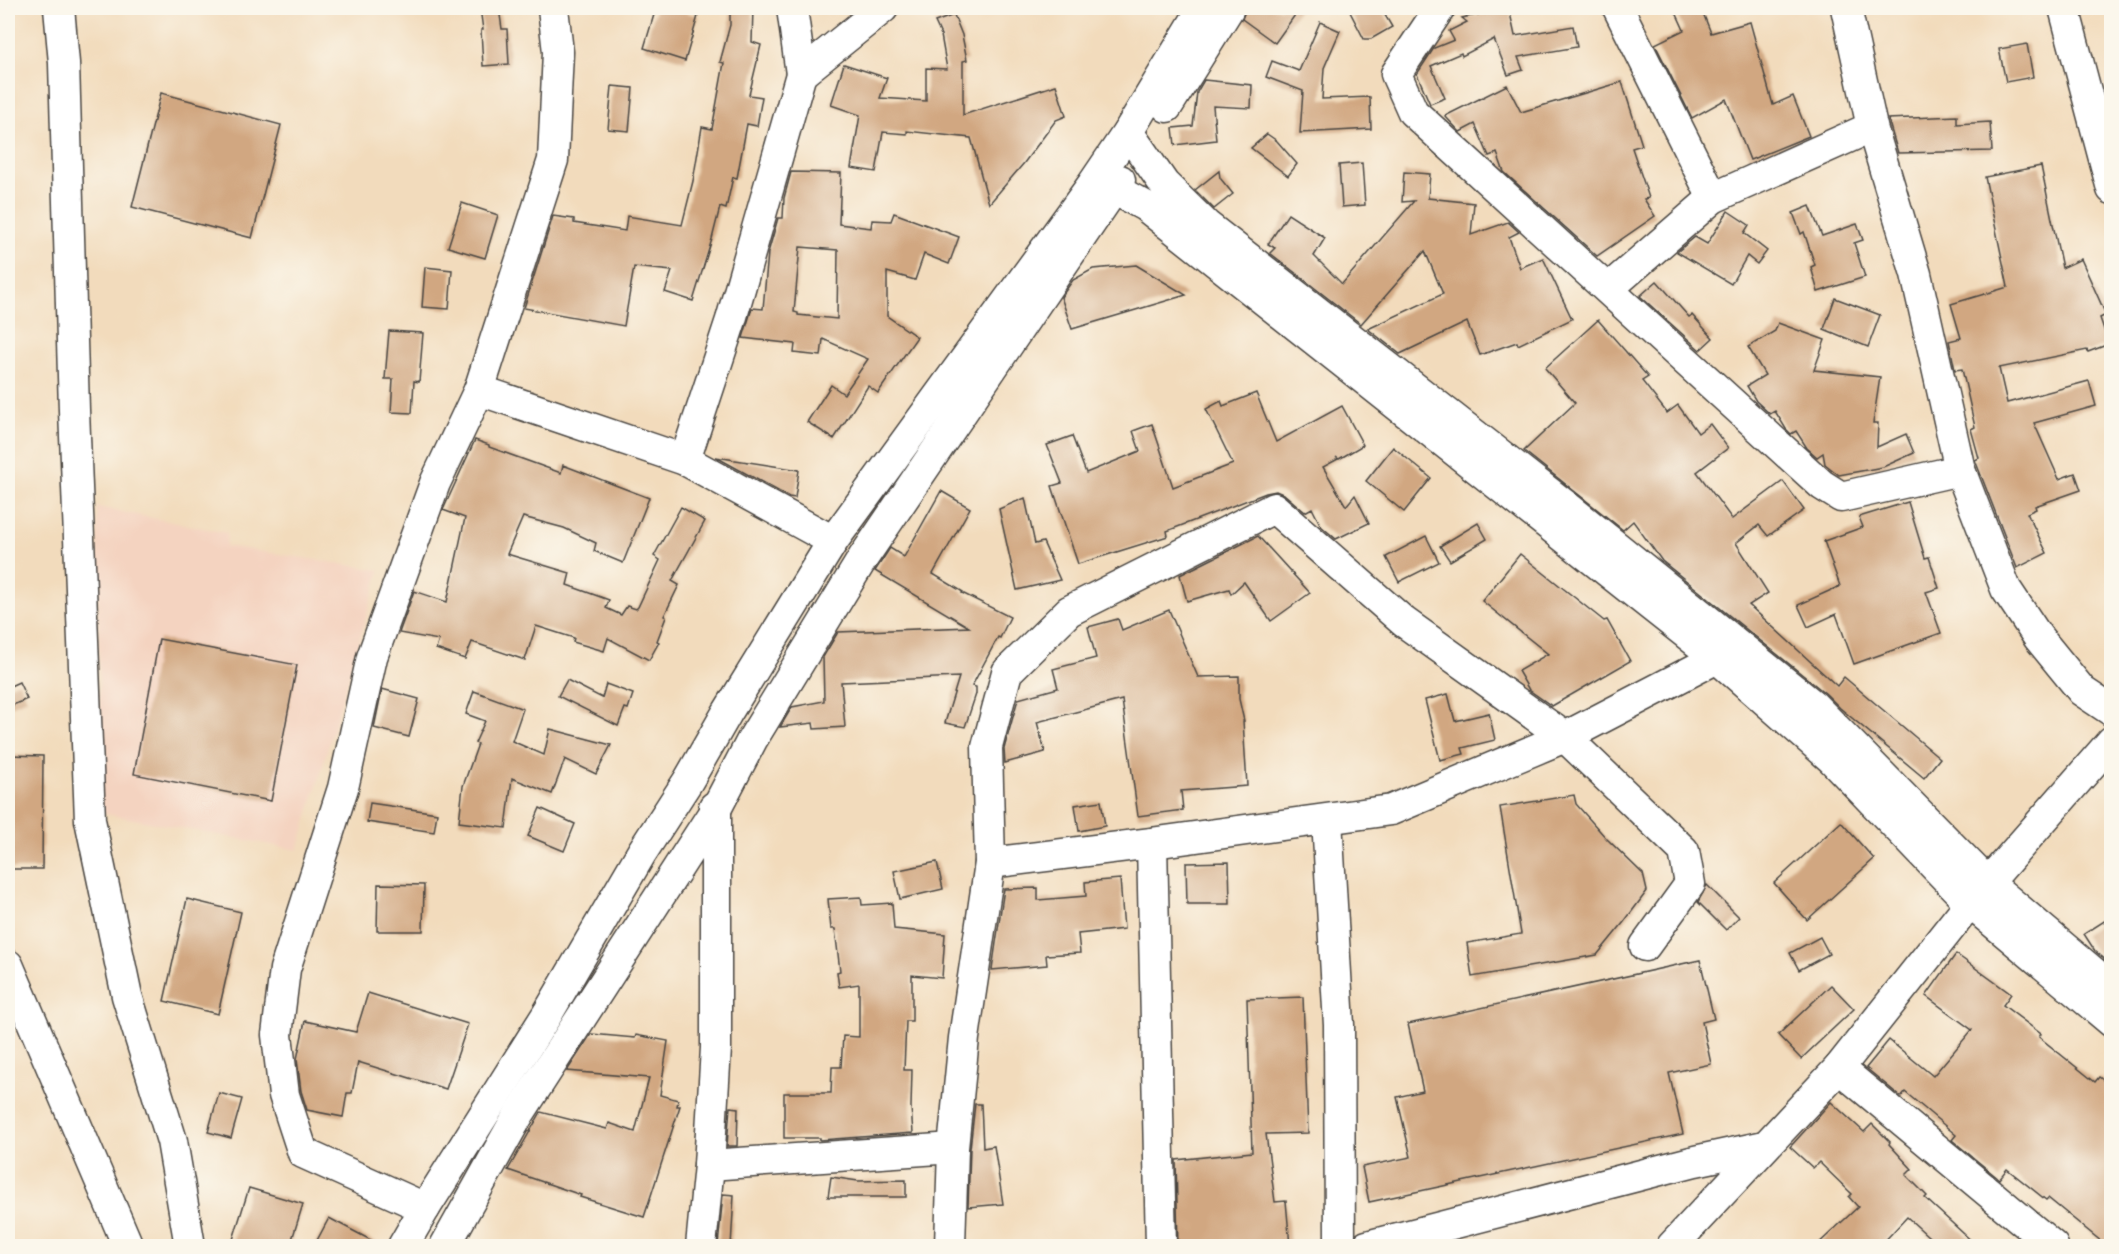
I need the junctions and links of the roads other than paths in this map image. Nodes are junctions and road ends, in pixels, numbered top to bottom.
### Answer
1 (59, 8) edge
2 (553, 8) edge
3 (792, 8) edge
4 (883, 8) edge
5 (1203, 8) edge
6 (1229, 8) edge
7 (1440, 8) edge
8 (1618, 8) edge
9 (1846, 8) edge
10 (2064, 8) edge
11 (801, 74) junction
12 (1872, 127) junction
13 (1134, 141) junction
14 (1103, 187) junction
15 (2112, 189) edge
16 (1713, 198) junction
17 (1608, 289) junction
18 (479, 390) junction
19 (685, 460) junction
20 (1960, 470) junction
21 (833, 541) junction
22 (1717, 658) junction
23 (2112, 711) edge
24 (1565, 736) junction
25 (2112, 741) edge
26 (688, 782) junction
27 (716, 809) junction
28 (1327, 820) junction
29 (1152, 843) junction
30 (990, 863) junction
31 (1979, 893) junction
32 (1645, 946) dead end
33 (8, 964) edge
34 (2112, 988) edge
35 (2112, 1022) edge
36 (1839, 1068) junction
37 (1766, 1146) junction
38 (953, 1148) junction
39 (709, 1165) junction
40 (425, 1208) junction
41 (2033, 1241) edge
42 (128, 1246) edge
43 (190, 1246) edge
44 (403, 1246) edge
45 (445, 1246) edge
46 (701, 1246) edge
47 (950, 1246) edge
48 (1161, 1246) edge
49 (1340, 1246) edge
50 (1366, 1246) edge
51 (1672, 1246) edge

1 - 43 street
2 - 18 street
3 - 11 street
4 - 11 street
5 - 13 street
6 - 13 street
7 - 17 street
8 - 16 street
9 - 12 street
10 - 15 street
11 - 19 street
12 - 16 street
12 - 20 street
13 - 14 street
13 - 31 street
14 - 21 street
14 - 22 street
14 - 27 street
16 - 17 street
17 - 20 street
18 - 19 street
18 - 40 street
19 - 21 street
20 - 23 street
21 - 26 street
22 - 24 street
22 - 31 street
24 - 28 street
24 - 30 street
24 - 32 street
25 - 31 street
26 - 27 street
26 - 40 street
27 - 39 street
27 - 45 street
28 - 29 street
28 - 49 street
29 - 30 street
29 - 48 street
30 - 38 street
31 - 34 street
31 - 35 street
31 - 36 street
33 - 42 street
36 - 37 street
36 - 41 street
37 - 50 street
37 - 51 street
38 - 39 street
38 - 47 street
39 - 46 street
40 - 44 street

